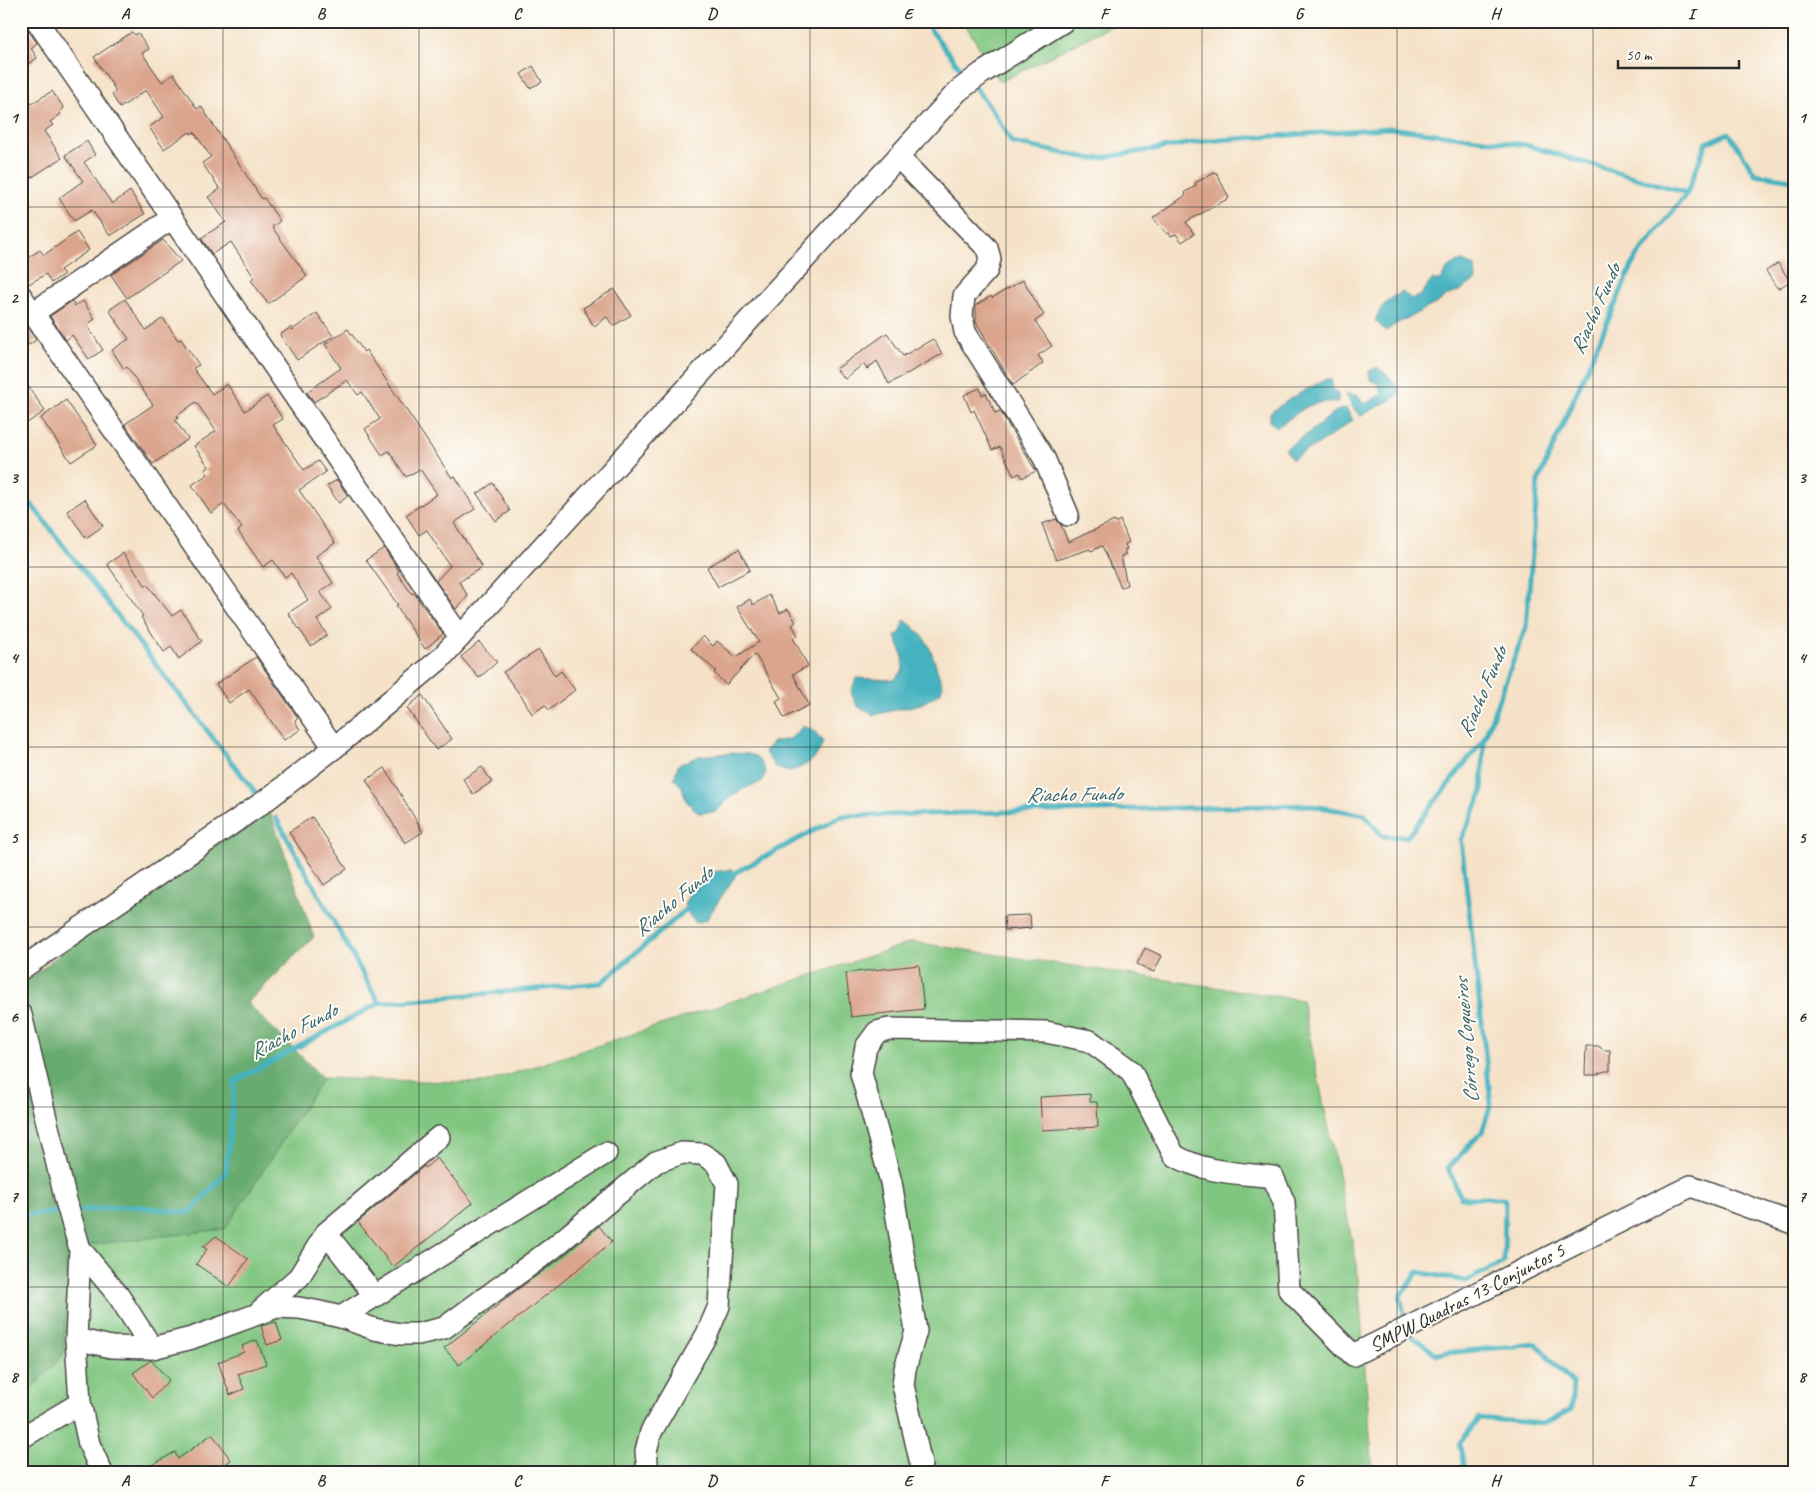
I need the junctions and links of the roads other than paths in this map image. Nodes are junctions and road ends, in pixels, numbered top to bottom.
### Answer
1 (37, 21) edge
2 (1064, 21) edge
3 (898, 157) junction
4 (172, 218) junction
5 (27, 305) edge
6 (1068, 515) dead end
7 (460, 637) junction
8 (334, 748) junction
9 (21, 969) edge
10 (21, 1016) edge
11 (439, 1137) dead end
12 (606, 1153) dead end
13 (1795, 1224) edge
14 (326, 1233) junction
15 (77, 1240) junction
16 (375, 1296) junction
17 (257, 1314) junction
18 (341, 1317) junction
19 (76, 1339) junction
20 (152, 1348) junction
21 (80, 1403) junction
22 (21, 1438) edge
23 (921, 1464) dead end
24 (102, 1473) edge
25 (648, 1473) edge

1 - 4 street
2 - 3 street
3 - 6 street
3 - 7 street
4 - 5 street
4 - 7 street
5 - 8 street
7 - 8 street
8 - 9 street
10 - 15 street
11 - 14 street
12 - 16 street
13 - 23 street, SMPW Quadras 13 Conjuntos 5
14 - 16 street
14 - 17 street
15 - 19 street
15 - 20 street
16 - 18 street
17 - 18 street
17 - 20 street
18 - 25 street
19 - 20 street
19 - 21 street
21 - 22 street
21 - 24 street

